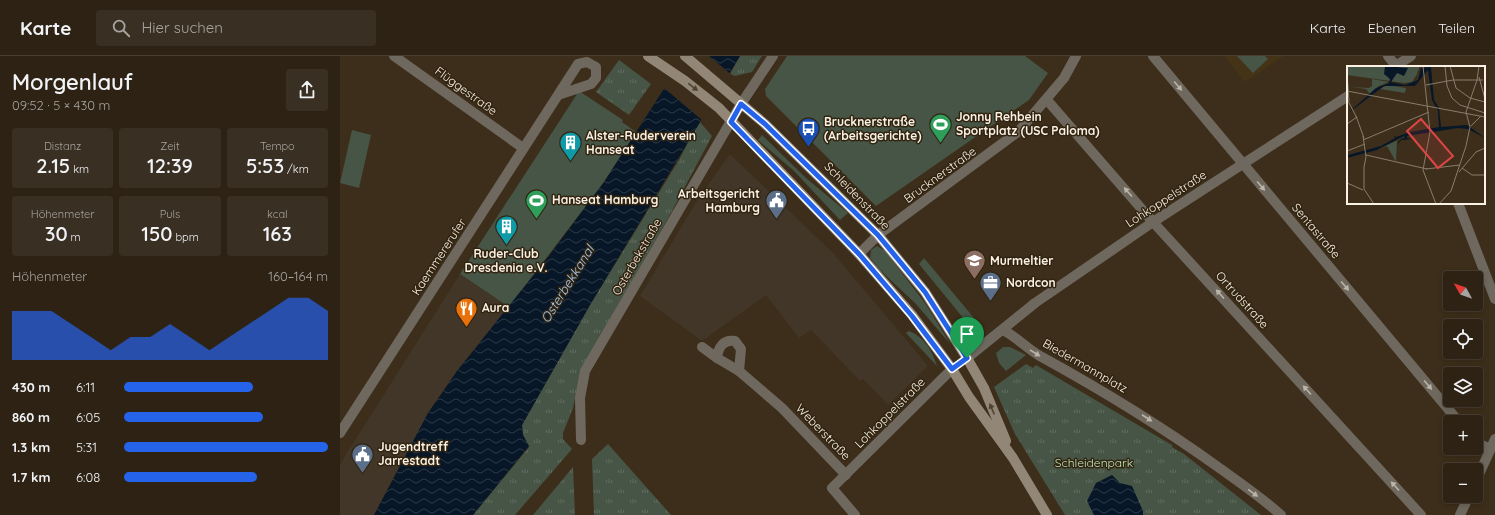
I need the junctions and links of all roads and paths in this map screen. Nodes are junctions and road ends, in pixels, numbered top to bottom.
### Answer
1 (394, 56) edge
2 (648, 56) edge
3 (685, 56) edge
4 (773, 56) edge
5 (1076, 56) edge
6 (1153, 56) edge
7 (1388, 56) edge
8 (1410, 56) edge
9 (1395, 66) edge
10 (558, 95) dead end
11 (1347, 97) edge
12 (1047, 100) junction
13 (741, 104) junction
14 (731, 122) junction
15 (523, 148) junction
16 (1243, 164) junction
17 (1458, 204) edge
18 (1153, 222) junction
19 (878, 235) junction
20 (859, 254) junction
21 (1495, 299) edge
22 (1003, 330) junction
23 (702, 347) dead end
24 (717, 358) junction
25 (967, 358) junction
26 (952, 369) junction
27 (739, 371) junction
28 (1453, 415) edge
29 (340, 432) edge
30 (1495, 439) edge
31 (581, 440) dead end
32 (1483, 446) edge
33 (1490, 449) junction
34 (1013, 458) junction
35 (1483, 465) edge
36 (846, 476) junction
37 (1466, 503) edge
38 (855, 515) edge
39 (1047, 515) edge
40 (1281, 515) edge
41 (1421, 515) edge
42 (1460, 515) edge

1 - 15 street, Flüggestraße
2 -> 14 main road
3 - 13 main road, Schleidenstraße
4 - 13 street, Osterbekstraße
5 - 12 street, Brucknerstraße
6 -> 16 street, Sentastraße
7 - 9 street
8 - 9 street
10 - 15 street, Kaemmererufer
11 - 16 street, Lohkoppelstraße
18 -> 12 street, Ortrudstraße
12 - 19 street, Brucknerstraße
13 - 14 street, Osterbekstraße
13 - 19 main road, Schleidenstraße
14 - 20 main road
14 - 31 street, Osterbekstraße
15 - 29 street, Kaemmererufer
16 - 18 street, Lohkoppelstraße
16 -> 28 street, Sentastraße
17 - 21 street
18 - 22 street, Lohkoppelstraße
41 -> 18 street, Ortrudstraße
19 - 20 street, Brucknerstraße
19 - 25 main road, Schleidenstraße
20 - 26 main road
22 - 25 street
22 -> 40 street, Biedermannplatz
23 - 24 street, Weberstraße
24 - 27 street, Weberstraße
24 - 27 street
25 - 26 main road
34 -> 25 main road
26 - 34 main road
26 - 36 street, Lohkoppelstraße
27 - 36 street, Weberstraße
30 - 33 street
32 - 33 street
33 - 35 street
34 - 39 main road
36 - 38 street, Weberstraße
37 - 42 street

